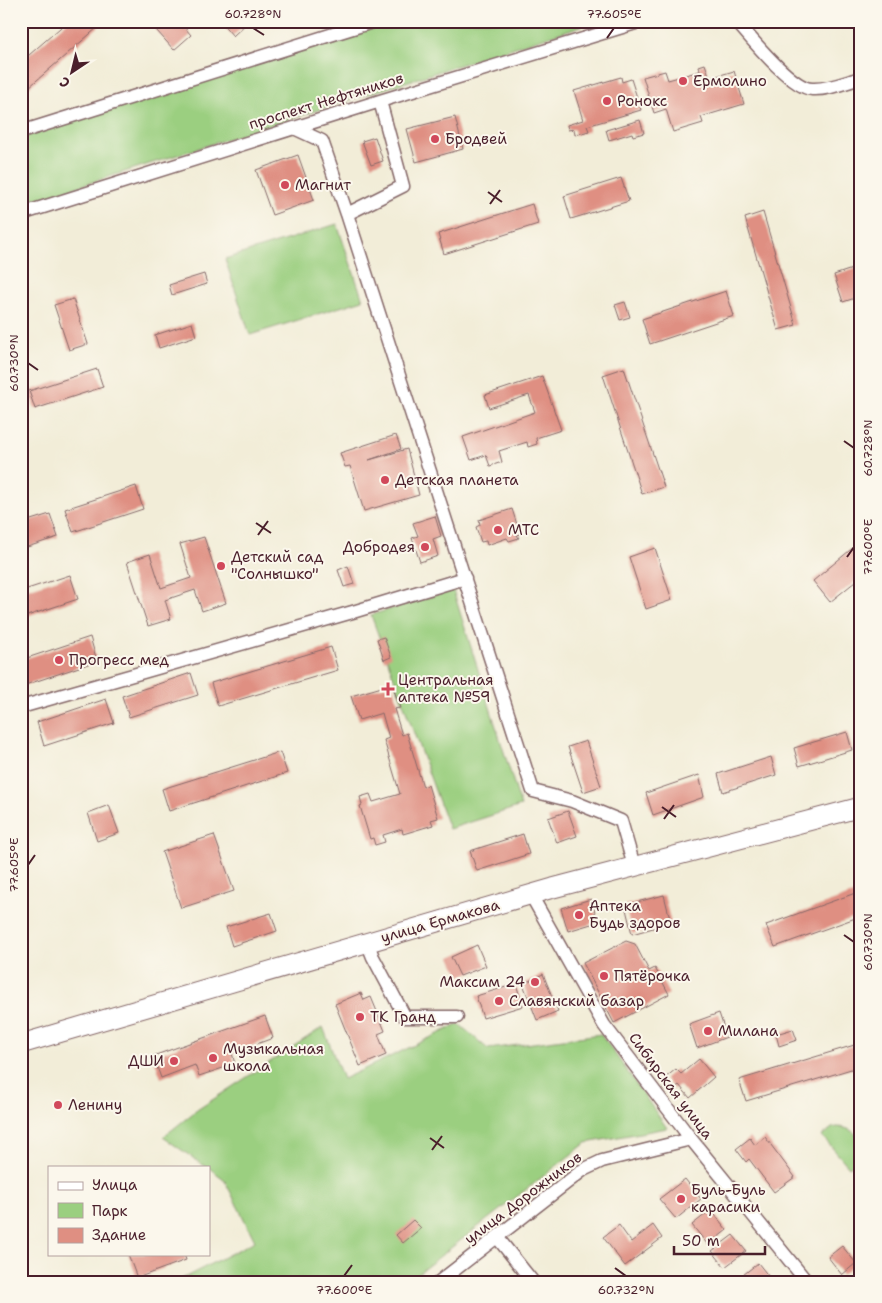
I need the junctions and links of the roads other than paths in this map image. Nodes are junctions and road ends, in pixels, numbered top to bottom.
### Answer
1 (375, 21) edge
2 (642, 21) edge
3 (736, 21) edge
4 (861, 78) edge
5 (380, 101) junction
6 (294, 128) junction
7 (21, 132) edge
8 (21, 214) edge
9 (347, 214) junction
10 (465, 578) junction
11 (21, 707) edge
12 (861, 807) edge
13 (634, 866) junction
14 (531, 895) junction
15 (367, 942) junction
16 (457, 1017) dead end
17 (21, 1044) edge
18 (691, 1139) junction
19 (497, 1236) junction
20 (438, 1282) edge
21 (533, 1282) edge
22 (807, 1282) edge

1 - 7 street
2 - 5 street, проспект Нефтяников
3 - 4 street
5 - 6 street, проспект Нефтяников
5 - 9 street
6 - 8 street, проспект Нефтяников
6 - 9 street
9 - 10 street
10 - 11 street
10 - 13 street
12 - 13 street, улица Ермакова
13 - 14 street, улица Ермакова
14 - 15 street, улица Ермакова
14 - 18 street, Сибирская улица
15 - 16 street
15 - 17 street, улица Ермакова
18 - 19 street, улица Дорожников
18 - 22 street, Сибирская улица
19 - 20 street, улица Дорожников
19 - 21 street

